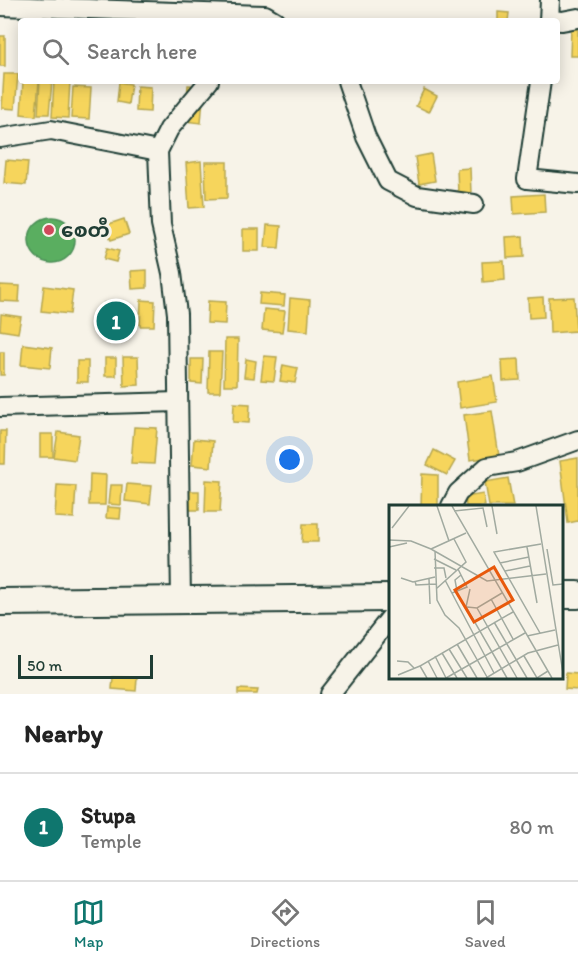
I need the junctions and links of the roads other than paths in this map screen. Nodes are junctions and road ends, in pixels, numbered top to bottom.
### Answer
1 (550, 0) edge
2 (0, 6) edge
3 (246, 18) edge
4 (549, 18) edge
5 (578, 18) edge
6 (560, 21) edge
7 (206, 84) edge
8 (348, 84) edge
9 (541, 84) edge
10 (0, 138) edge
11 (158, 151) junction
12 (578, 184) edge
13 (474, 204) dead end
14 (178, 402) junction
15 (0, 407) edge
16 (578, 440) edge
17 (452, 505) edge
18 (389, 598) edge
19 (181, 600) junction
20 (0, 602) edge
21 (389, 619) edge
22 (330, 694) edge

1 - 4 street
2 - 3 street
5 - 6 street
7 - 11 street
8 - 13 street
9 - 12 street
10 - 11 street
11 - 14 street
14 - 15 street
14 - 19 street
16 - 17 street
18 - 19 main road
19 - 20 main road
21 - 22 street

